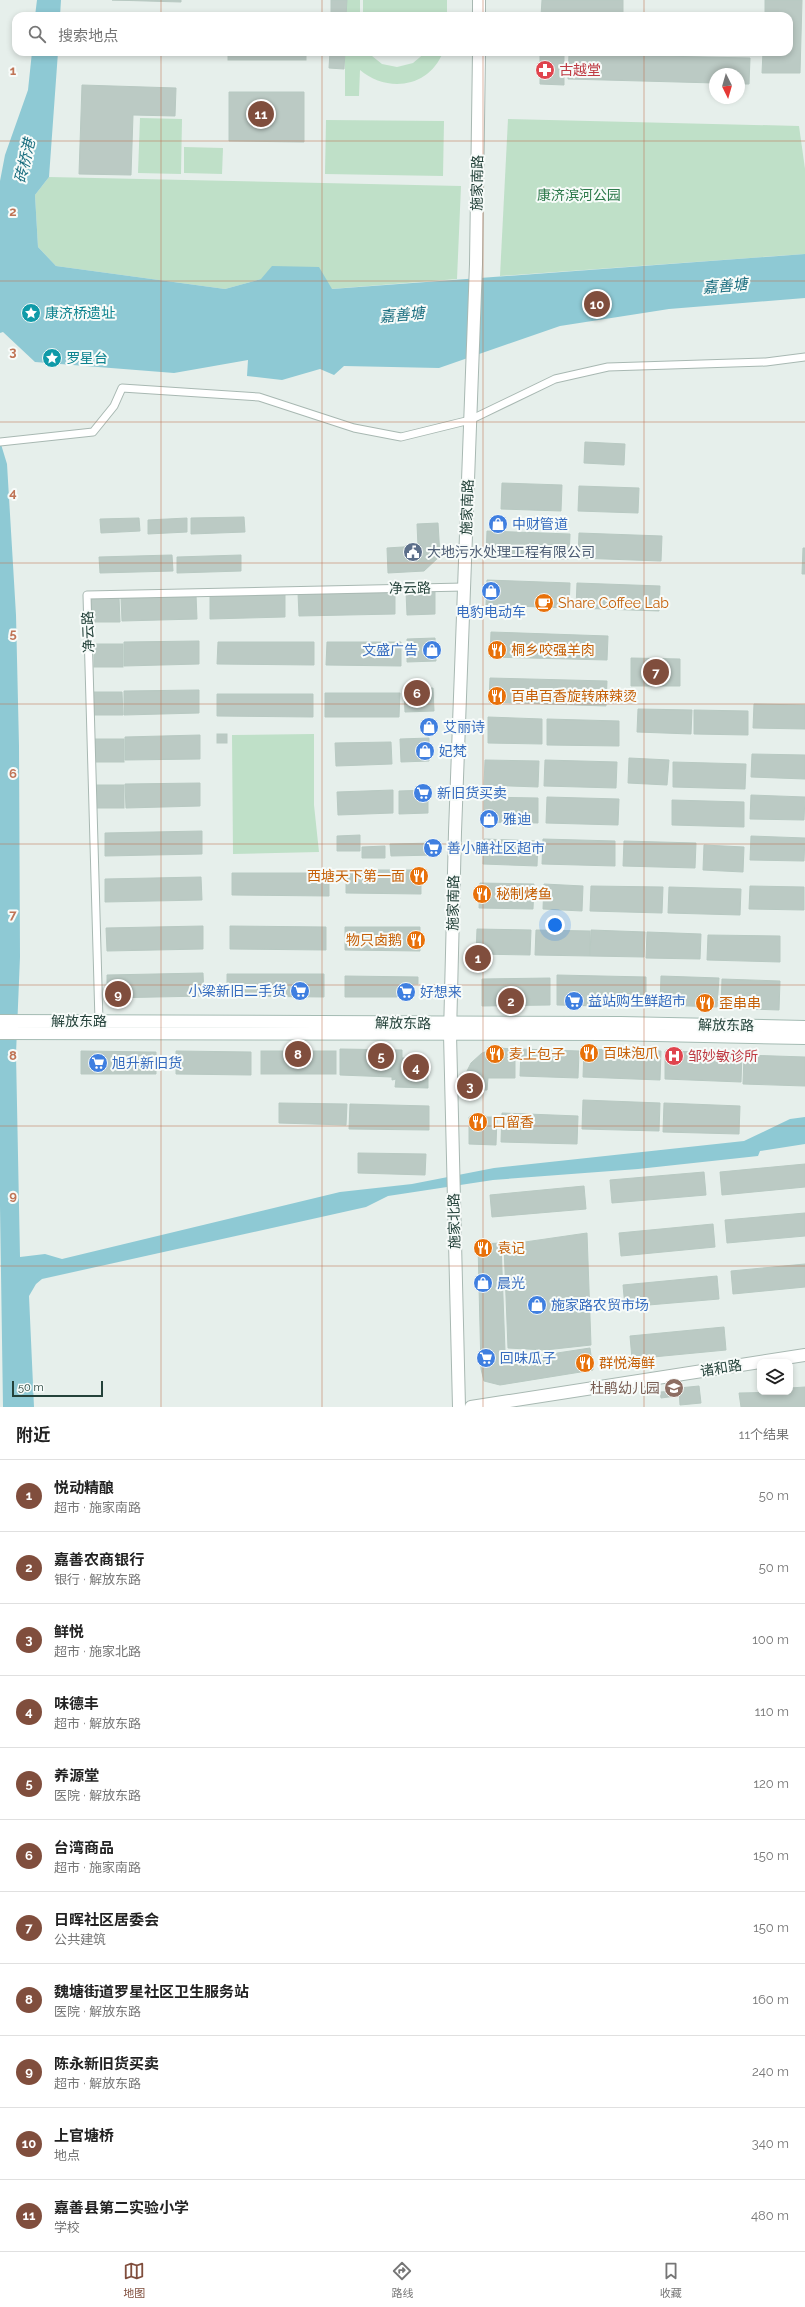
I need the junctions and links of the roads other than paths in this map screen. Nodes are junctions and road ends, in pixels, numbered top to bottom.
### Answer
1 (480, 0) edge
2 (479, 12) edge
3 (479, 56) edge
4 (805, 357) edge
5 (470, 420) junction
6 (1, 442) edge
7 (464, 587) junction
8 (0, 1021) edge
9 (99, 1021) junction
10 (32, 1027) junction
11 (805, 1027) edge
12 (450, 1029) junction
13 (0, 1033) edge
14 (805, 1038) edge
15 (805, 1355) edge
16 (458, 1407) edge
17 (470, 1407) edge

1 - 2 street
3 - 5 street, 施家南路
4 - 5 lane
5 - 6 lane
5 - 7 street, 施家南路
7 - 9 lane, 净云路
7 - 12 street, 施家南路
8 - 10 street, 解放东路
9 - 10 street, 解放东路
9 - 12 street, 解放东路
10 - 12 street, 解放东路
10 - 13 street, 解放东路
11 - 12 street, 解放东路
12 - 14 street, 解放东路
12 - 16 street, 施家北路
15 - 17 street, 诸和路

